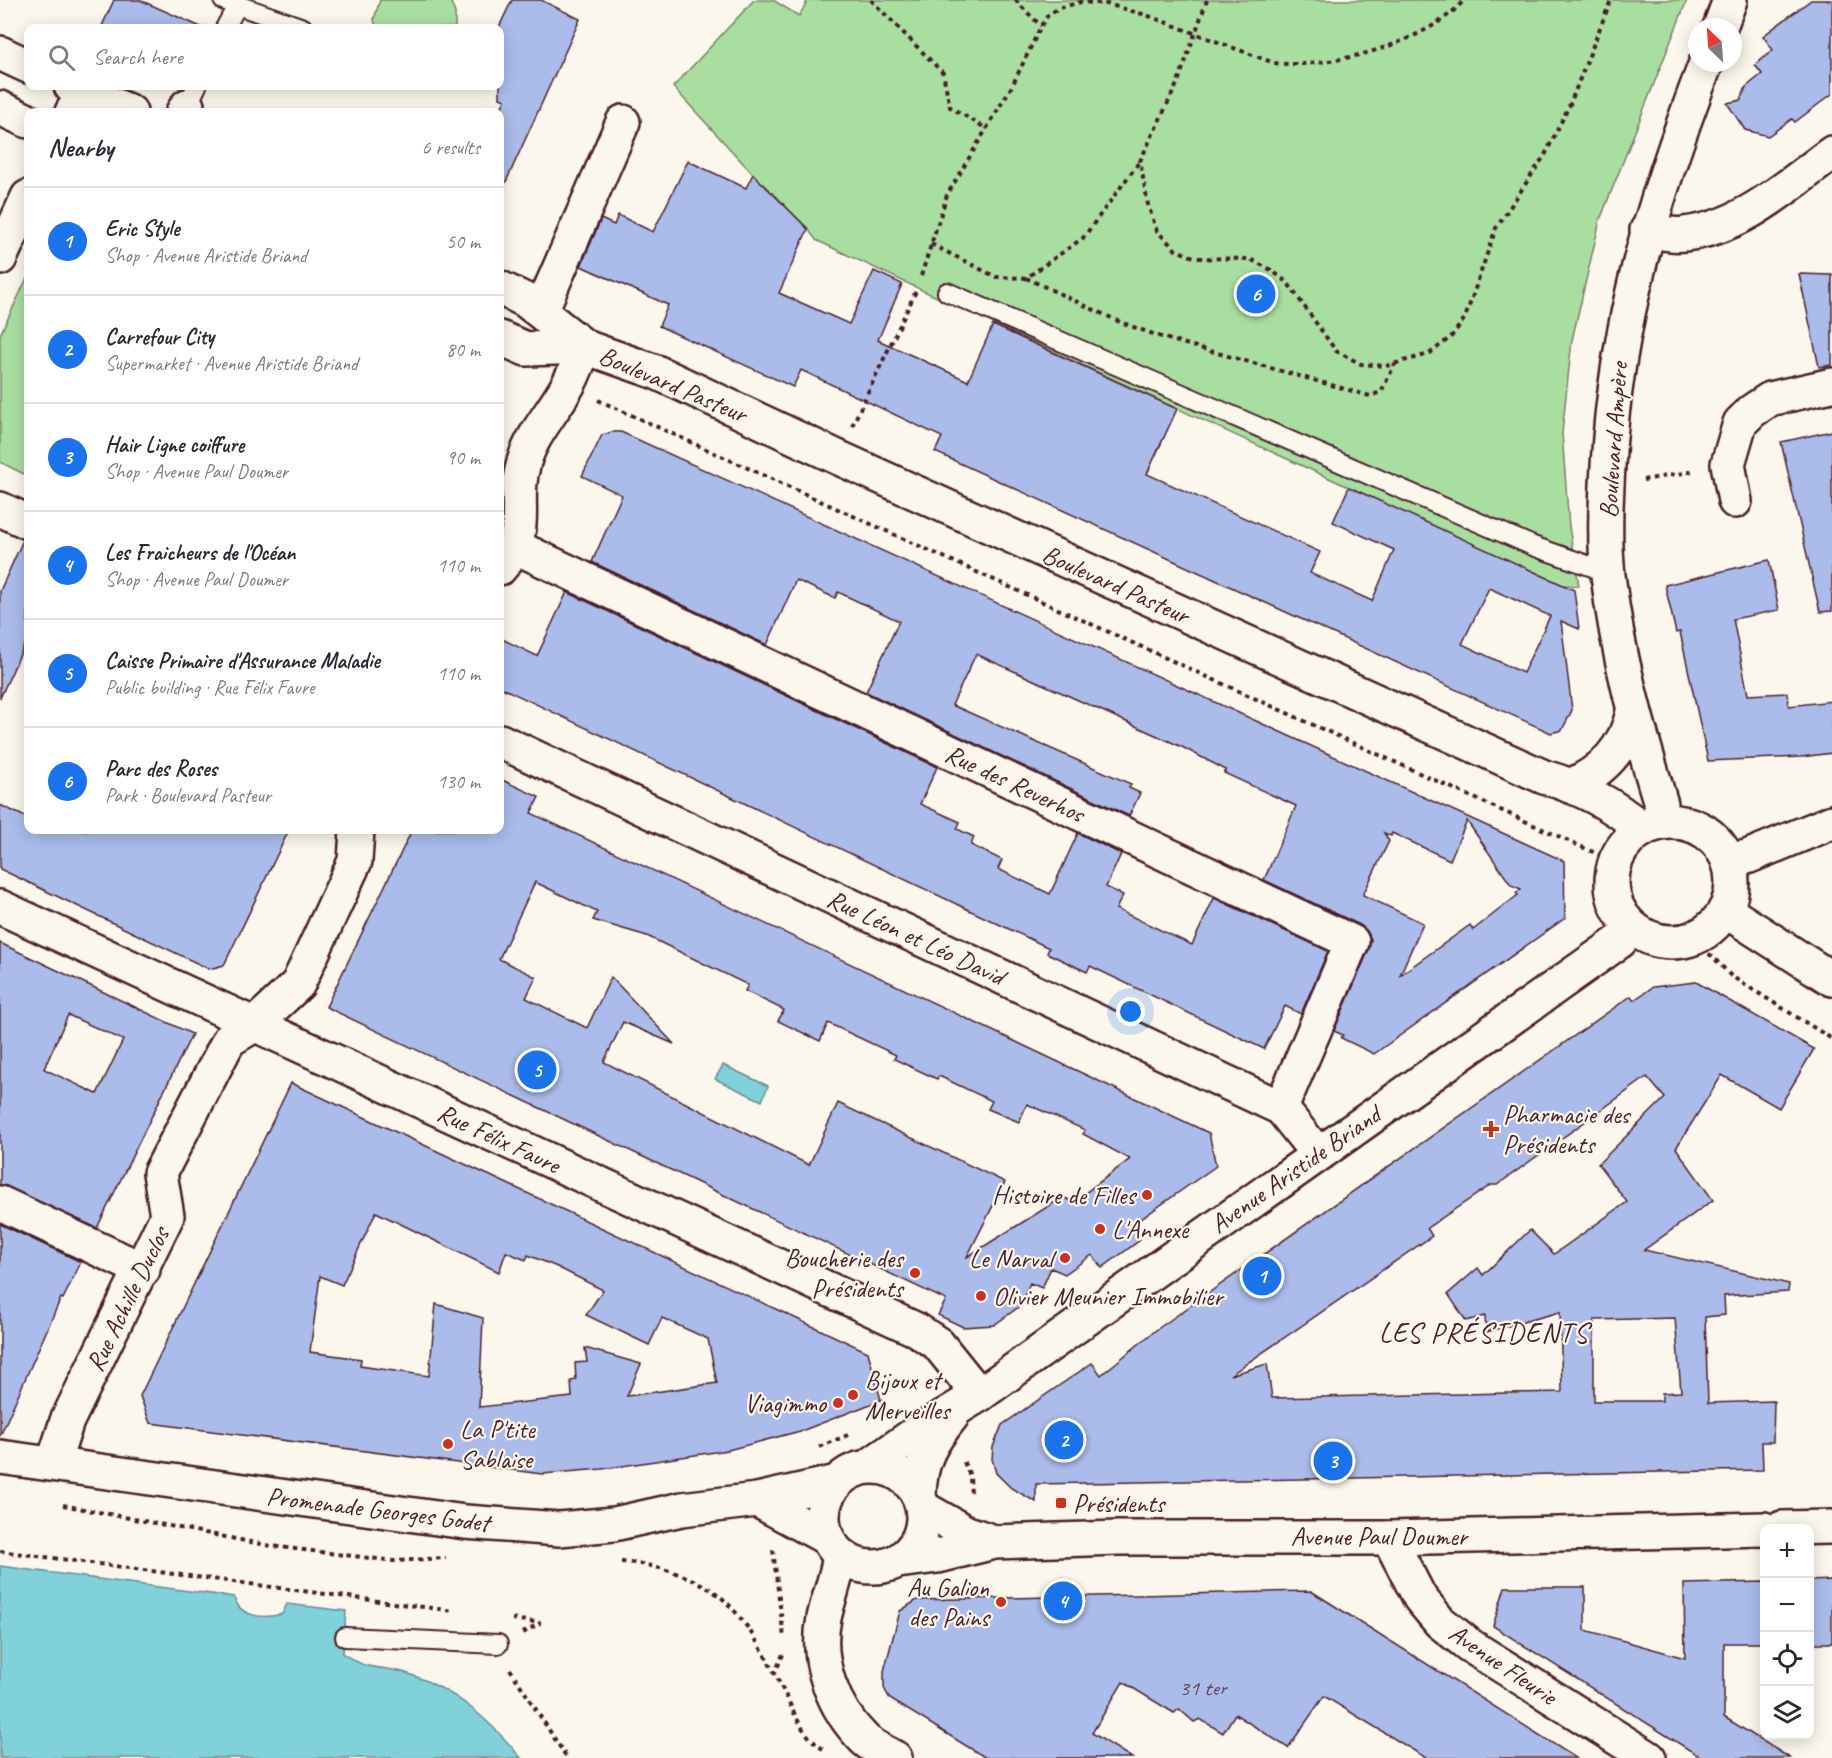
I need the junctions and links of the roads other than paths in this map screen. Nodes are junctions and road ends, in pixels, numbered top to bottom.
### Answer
1 (1730, 0) edge
2 (230, 3) edge
3 (1723, 18) edge
4 (226, 24) edge
5 (291, 24) edge
6 (0, 53) edge
7 (24, 64) edge
8 (1703, 72) edge
9 (76, 97) edge
10 (0, 108) edge
11 (116, 108) edge
12 (24, 119) edge
13 (623, 122) dead end
14 (1832, 153) edge
15 (24, 206) edge
16 (1647, 230) junction
17 (0, 258) edge
18 (504, 290) edge
19 (947, 292) dead end
20 (541, 311) junction
21 (504, 340) edge
22 (585, 346) junction
23 (1832, 386) edge
24 (1735, 501) dead end
25 (0, 509) edge
26 (24, 520) edge
27 (508, 557) edge
28 (1607, 572) junction
29 (1633, 712) junction
30 (504, 743) edge
31 (1570, 786) junction
32 (1832, 822) edge
33 (1651, 826) junction
34 (357, 834) edge
35 (1729, 860) junction
36 (0, 907) edge
37 (1726, 911) junction
38 (1631, 927) junction
39 (1832, 979) edge
40 (254, 1025) junction
41 (1281, 1108) junction
42 (1317, 1153) junction
43 (0, 1203) edge
44 (142, 1270) junction
45 (968, 1402) junction
46 (0, 1457) edge
47 (53, 1464) junction
48 (870, 1466) junction
49 (837, 1482) junction
50 (757, 1500) junction
51 (921, 1501) junction
52 (1814, 1527) edge
53 (1832, 1527) edge
54 (1760, 1529) edge
55 (1389, 1538) junction
56 (994, 1542) junction
57 (834, 1547) junction
58 (898, 1561) junction
59 (345, 1637) dead end
60 (498, 1644) road end
61 (896, 1758) edge
62 (1649, 1758) edge

1 - 3 street
2 - 4 lane
2 - 5 lane
6 - 7 street
8 - 16 street, Boulevard Ampère
9 - 11 street
10 - 12 street
13 - 20 street
14 - 16 street
15 - 17 street
16 - 28 street, Boulevard Ampère
18 - 20 street, Boulevard Pasteur
19 - 28 lane
20 - 22 street, Boulevard Pasteur
21 - 22 street, Boulevard Pasteur
22 - 27 street
22 - 31 street, Boulevard Pasteur
23 - 24 street
25 - 26 street
27 - 41 street, Rue des Reverhos
28 - 29 street, Boulevard Ampère
29 - 31 street
29 - 33 street, Boulevard Ampère
30 - 41 street, Rue Léon et Léo David
31 - 33 street, Boulevard Pasteur
32 - 35 street
33 - 35 street
33 - 38 street
34 - 40 street, Rue Achille Duclos
35 - 37 street
36 - 40 street, Rue Félix Faure
37 - 38 street
37 - 39 street
38 - 42 street, Avenue Aristide Briand
40 - 44 street, Rue Achille Duclos
40 - 45 street, Rue Félix Faure
41 - 42 street, Rue Léon et Léo David
42 - 45 street, Avenue Aristide Briand
43 - 44 street
44 - 47 street, Rue Achille Duclos
45 - 48 street, Avenue Aristide Briand
45 - 51 street, Avenue Aristide Briand
46 - 47 street, Promenade Georges Godet
47 - 50 street, Promenade Georges Godet
48 - 49 street
48 - 51 street
49 - 50 street, Promenade Georges Godet
49 - 57 street
50 - 57 street
51 - 56 street, Avenue Paul Doumer
51 - 58 street
52 - 53 street
54 - 55 street, Avenue Paul Doumer
55 - 56 street, Avenue Paul Doumer
55 - 62 street, Avenue Fleurie
56 - 58 street, Avenue Paul Doumer
57 - 58 street
57 - 61 street
59 - 60 lane

